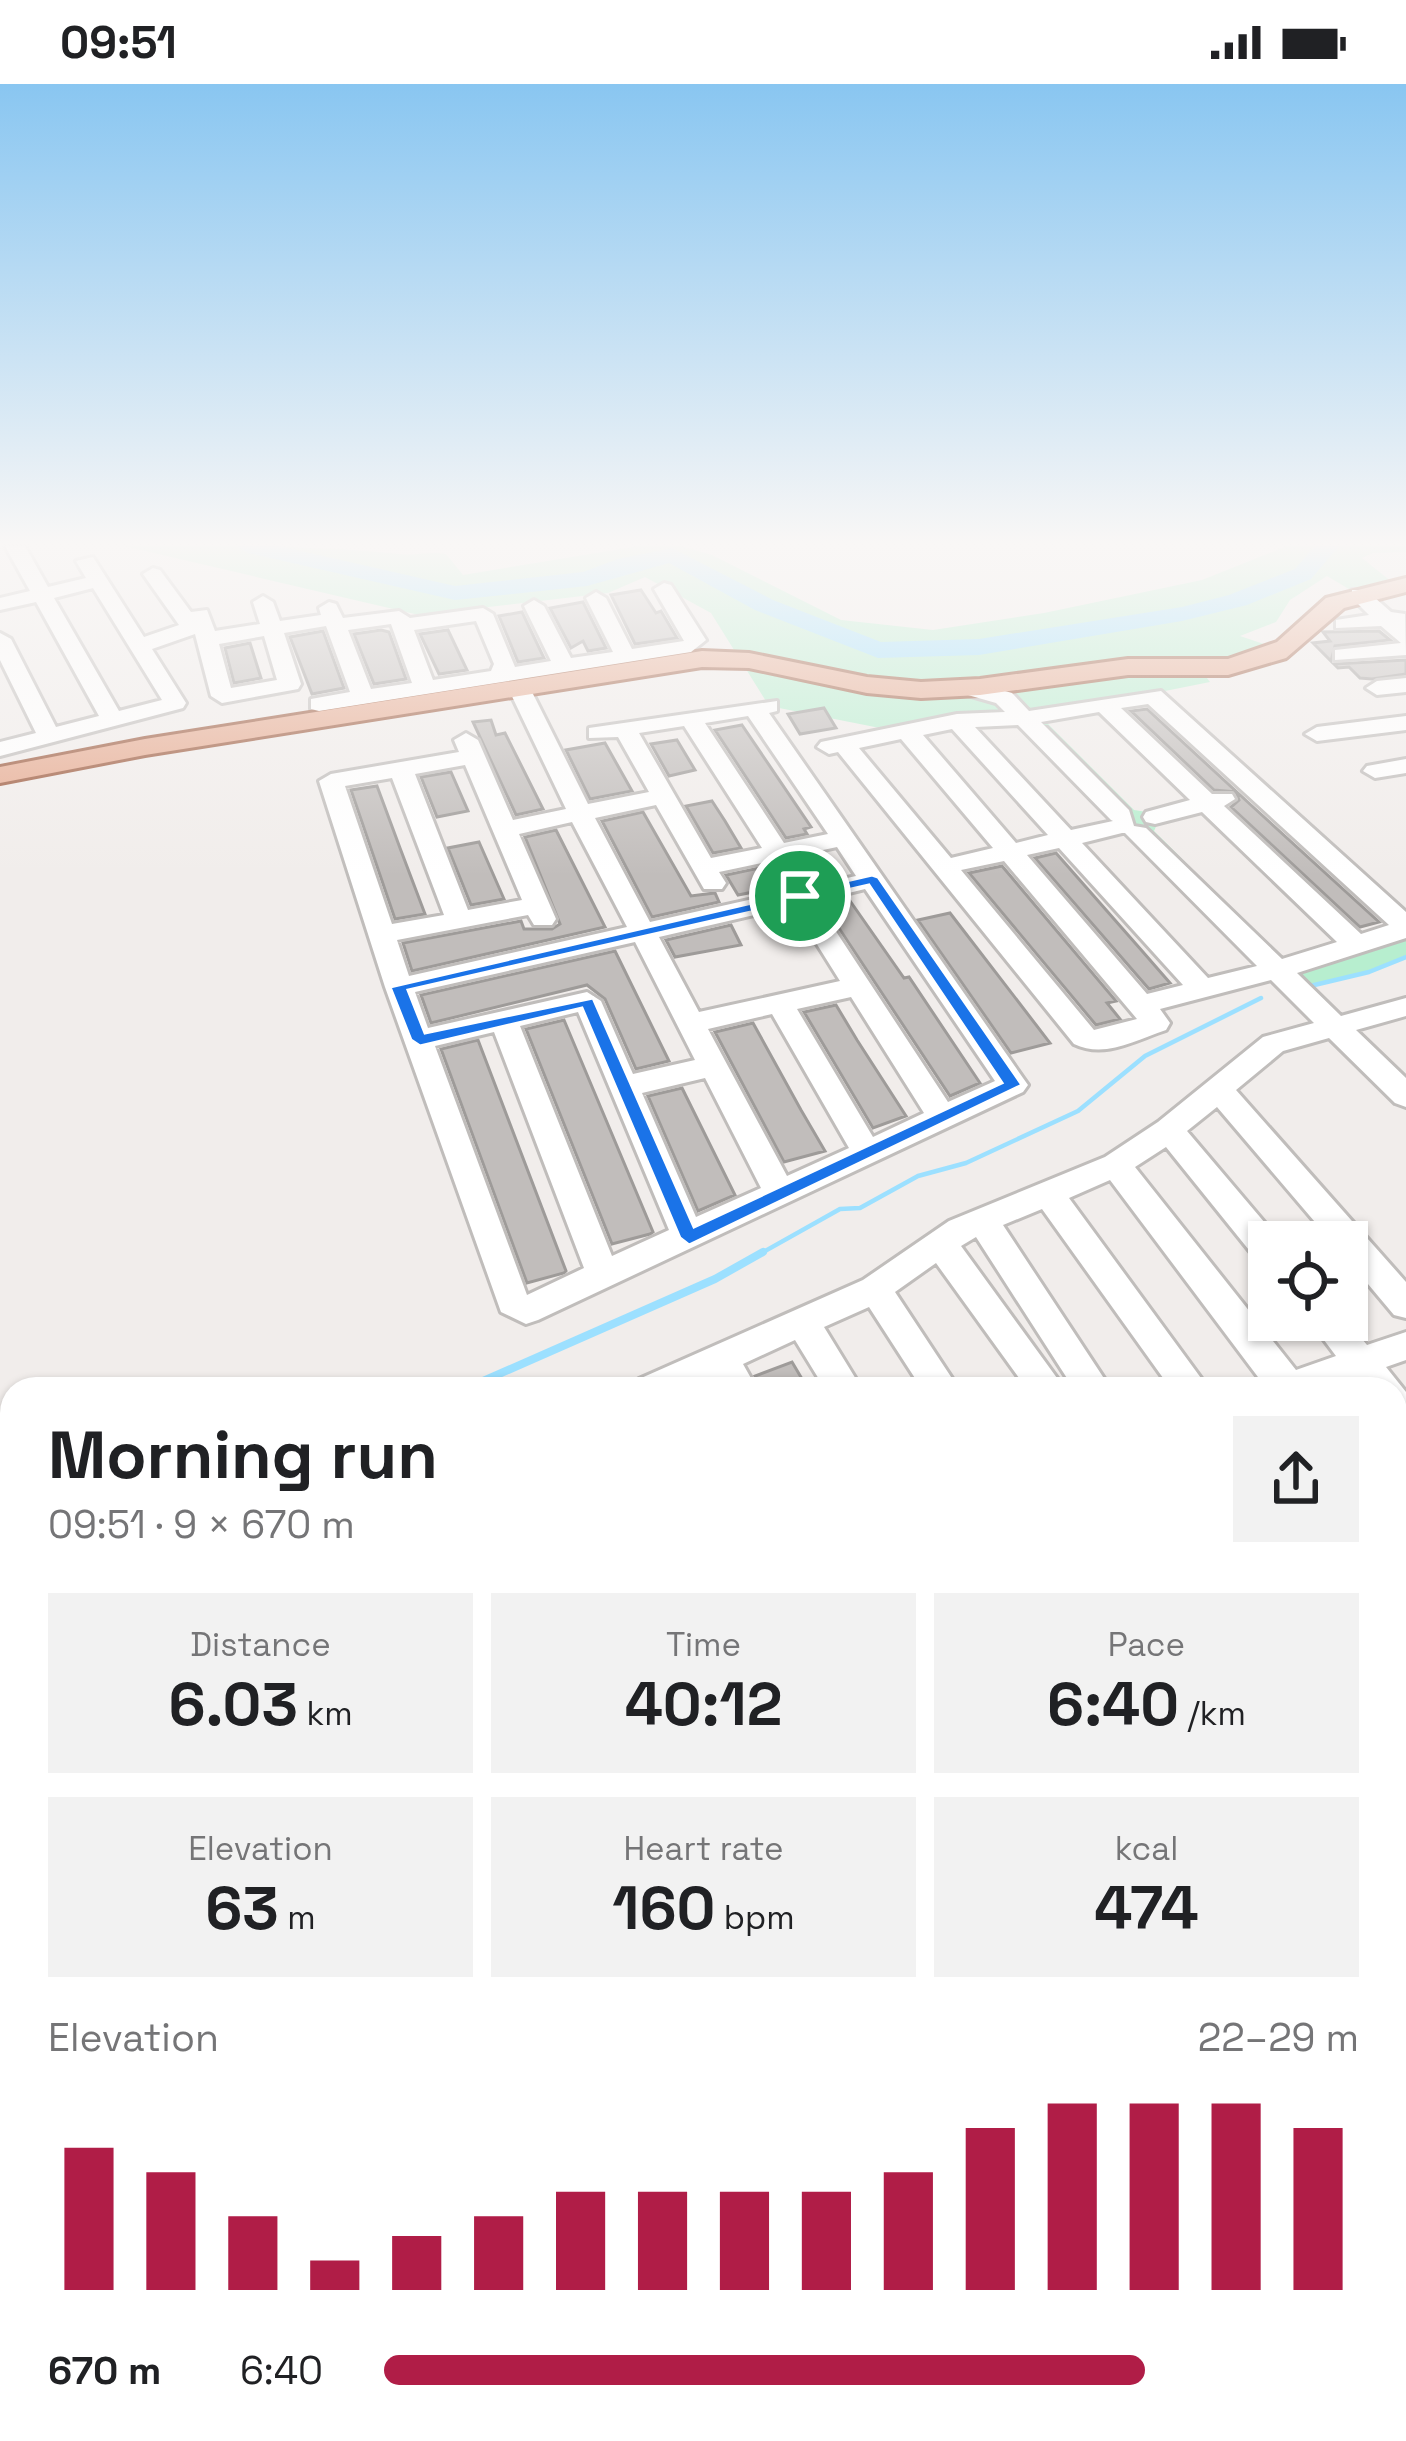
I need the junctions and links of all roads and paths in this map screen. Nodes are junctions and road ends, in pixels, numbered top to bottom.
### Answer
1 (9, 656) edge
2 (77, 656) edge
3 (145, 656) edge
4 (171, 656) edge
5 (211, 656) edge
6 (281, 656) edge
7 (348, 656) edge
8 (414, 656) edge
9 (483, 656) edge
10 (560, 656) edge
11 (631, 656) edge
12 (1265, 656) edge
13 (626, 657) joint
14 (565, 667) junction
15 (507, 685) junction
16 (1406, 685) edge
17 (424, 686) junction
18 (1377, 688) dead end
19 (976, 690) junction
20 (363, 696) junction
21 (175, 703) junction
22 (319, 704) dead end
23 (1103, 704) junction
24 (1028, 715) junction
25 (112, 719) junction
26 (691, 719) junction
27 (957, 721) junction
28 (1406, 723) edge
29 (625, 730) junction
30 (906, 730) junction
31 (597, 733) dead end
32 (1317, 734) dead end
33 (49, 736) junction
34 (0, 749) edge
35 (1406, 766) edge
36 (400, 767) junction
37 (1375, 771) dead end
38 (0, 775) edge
39 (1261, 790) junction
40 (662, 796) junction
41 (1206, 803) junction
42 (580, 814) junction
43 (1137, 822) junction
44 (505, 830) junction
45 (1065, 838) junction
46 (842, 839) junction
47 (777, 851) junction
48 (1010, 852) junction
49 (943, 867) junction
50 (872, 880) junction
51 (800, 896) junction
52 (458, 920) junction
53 (1406, 927) edge
54 (644, 931) junction
55 (381, 934) junction
56 (1356, 944) junction
57 (1283, 970) junction
58 (858, 986) junction
59 (399, 987) junction
60 (1203, 989) junction
61 (780, 1004) junction
62 (1141, 1005) junction
63 (1406, 1007) edge
64 (504, 1022) junction
65 (692, 1023) junction
66 (1336, 1025) junction
67 (420, 1040) junction
68 (714, 1066) junction
69 (624, 1087) junction
70 (1219, 1090) junction
71 (1406, 1096) edge
72 (942, 1118) junction
73 (1169, 1130) junction
74 (867, 1152) junction
75 (1116, 1166) junction
76 (780, 1192) junction
77 (1048, 1193) junction
78 (982, 1220) junction
79 (1248, 1226) edge
80 (689, 1238) junction
81 (939, 1242) junction
82 (604, 1277) junction
83 (875, 1289) junction
84 (1406, 1305) edge
85 (803, 1322) junction
86 (1343, 1341) edge
87 (1406, 1346) edge
88 (730, 1374) edge
89 (1372, 1376) edge
90 (837, 1377) edge
91 (933, 1377) edge
92 (1038, 1377) edge
93 (1085, 1377) edge
94 (1182, 1377) edge
95 (1279, 1377) edge

1 - 33 street
2 - 25 street
3 - 21 street
4 - 21 street
5 - 6 street
7 - 20 street
8 - 17 street
9 - 15 street
10 - 14 street
11 - 13 street
12 - 19 main road
13 - 14 street
14 - 15 street
15 - 17 street
15 - 19 main road
15 - 38 main road
15 - 42 street
16 - 18 street
17 - 20 street
19 - 24 street
20 - 22 street
21 - 25 street
23 - 24 street
23 - 39 street
23 - 41 street
24 - 27 street
24 - 43 street
25 - 33 street
26 - 29 street
26 - 46 street
26 - 47 street
27 - 30 street
27 - 45 street
28 - 32 street
29 - 31 street
29 - 40 street
30 - 48 street
30 - 49 street
33 - 34 street
35 - 37 street
36 - 44 street
36 - 52 street
36 - 55 street
39 - 41 street
39 - 53 street
40 - 42 street
40 - 47 street
41 - 43 street
41 - 56 street
42 - 44 street
42 - 54 street
43 - 45 street
43 - 57 street
44 - 52 street
45 - 48 street
45 - 60 street
46 - 47 street
46 - 50 street
48 - 49 street
48 - 62 street
49 - 62 street
50 - 51 street
50 - 72 street
51 - 54 street
51 - 58 street
52 - 55 street
53 - 56 street
54 - 59 street
54 - 65 street
55 - 59 street
56 - 57 street
57 - 60 street
57 - 66 street
58 - 61 street
58 - 72 street
59 - 67 street
60 - 62 street
61 - 65 street
61 - 74 street
63 - 66 street
64 - 67 street
64 - 69 street
64 - 82 street
65 - 68 street
66 - 70 street
66 - 71 street
67 - 82 street
68 - 69 street
68 - 76 street
69 - 80 street
70 - 73 street
70 - 84 street
72 - 74 street
73 - 75 street
73 - 79 street
74 - 76 street
75 - 77 street
75 - 95 street
76 - 80 street
77 - 78 street
77 - 94 street
78 - 81 street
78 - 93 street
80 - 82 street
81 - 83 street
81 - 92 street
83 - 85 street
83 - 91 street
85 - 88 street
85 - 90 street
86 - 89 street
87 - 89 street

